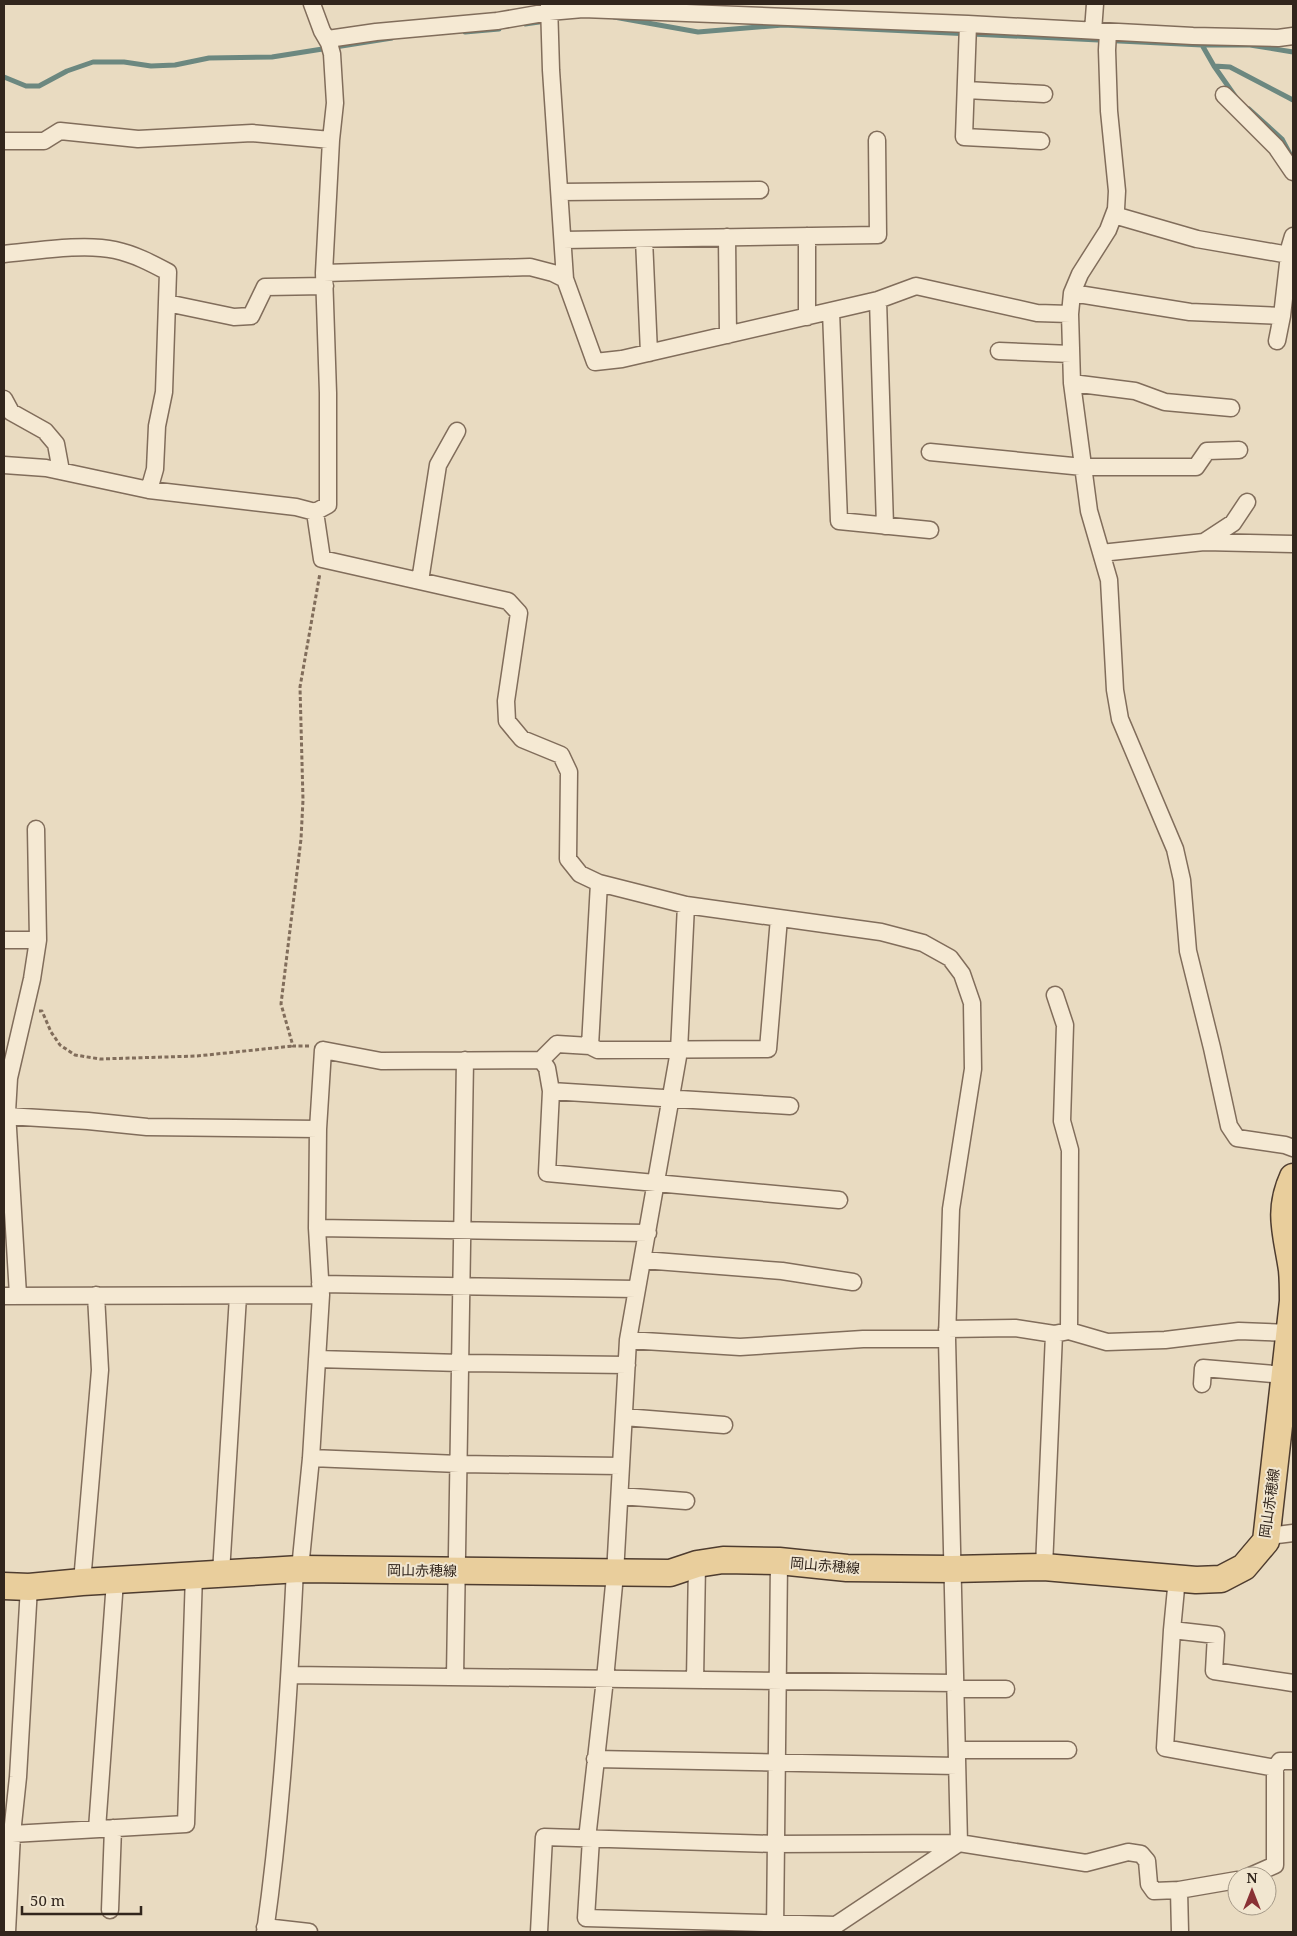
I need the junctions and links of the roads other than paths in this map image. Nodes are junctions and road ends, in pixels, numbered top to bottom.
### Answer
1 (312, 4) edge
2 (1095, 4) edge
3 (836, 11) edge
4 (549, 14) edge
5 (968, 30) junction
6 (1104, 36) junction
7 (1293, 36) edge
8 (330, 45) junction
9 (966, 90) junction
10 (1044, 94) dead end
11 (1224, 95) dead end
12 (331, 140) junction
13 (877, 140) dead end
14 (4, 141) edge
15 (1041, 141) dead end
16 (1293, 172) edge
17 (760, 190) dead end
18 (560, 192) junction
19 (1114, 215) junction
20 (807, 236) junction
21 (727, 237) junction
22 (644, 238) junction
23 (563, 240) junction
24 (1292, 246) edge
25 (4, 254) edge
26 (565, 279) junction
27 (324, 280) junction
28 (1072, 293) junction
29 (878, 300) junction
30 (167, 303) junction
31 (1287, 308) edge
32 (832, 311) junction
33 (1070, 314) junction
34 (807, 317) junction
35 (728, 335) junction
36 (1277, 341) dead end
37 (999, 351) dead end
38 (649, 353) junction
39 (1071, 354) junction
40 (1072, 384) junction
41 (4, 399) edge
42 (1231, 408) dead end
43 (457, 431) dead end
44 (1239, 450) dead end
45 (930, 452) dead end
46 (4, 465) edge
47 (1083, 467) junction
48 (61, 471) junction
49 (150, 490) junction
50 (1247, 502) dead end
51 (315, 512) junction
52 (885, 526) junction
53 (930, 530) dead end
54 (1204, 542) junction
55 (1293, 544) edge
56 (1101, 553) junction
57 (420, 581) junction
58 (36, 829) dead end
59 (599, 882) junction
60 (686, 905) junction
61 (779, 918) junction
62 (4, 940) edge
63 (38, 940) junction
64 (1055, 995) dead end
65 (590, 1046) junction
66 (679, 1051) junction
67 (465, 1060) junction
68 (540, 1060) junction
69 (551, 1091) junction
70 (670, 1097) junction
71 (790, 1106) dead end
72 (6, 1113) edge
73 (318, 1129) junction
74 (1293, 1148) edge
75 (1293, 1178) edge
76 (654, 1184) junction
77 (839, 1200) dead end
78 (317, 1228) junction
79 (463, 1230) junction
80 (648, 1233) junction
81 (643, 1260) junction
82 (853, 1282) dead end
83 (462, 1287) junction
84 (320, 1289) junction
85 (636, 1289) junction
86 (96, 1295) junction
87 (11, 1296) edge
88 (238, 1296) junction
89 (1062, 1332) junction
90 (1291, 1333) edge
91 (947, 1334) junction
92 (628, 1340) junction
93 (317, 1359) junction
94 (461, 1363) junction
95 (627, 1365) junction
96 (1202, 1384) dead end
97 (1287, 1391) edge
98 (624, 1417) junction
99 (724, 1425) dead end
100 (311, 1458) junction
101 (459, 1464) junction
102 (621, 1466) junction
103 (620, 1496) junction
104 (686, 1501) dead end
105 (1293, 1533) edge
106 (1266, 1541) junction
107 (779, 1561) junction
108 (697, 1564) junction
109 (1044, 1568) junction
110 (298, 1569) junction
111 (952, 1569) junction
112 (457, 1571) junction
113 (221, 1573) junction
114 (194, 1574) junction
115 (615, 1574) junction
116 (1177, 1578) junction
117 (115, 1581) junction
118 (82, 1582) junction
119 (16, 1586) edge
120 (1172, 1630) junction
121 (290, 1675) junction
122 (455, 1677) junction
123 (605, 1679) junction
124 (695, 1680) junction
125 (778, 1681) junction
126 (1293, 1683) edge
127 (955, 1686) junction
128 (1006, 1689) dead end
129 (1068, 1750) dead end
130 (957, 1758) junction
131 (595, 1759) junction
132 (1293, 1761) edge
133 (777, 1762) junction
134 (1275, 1768) junction
135 (11, 1777) edge
136 (105, 1829) junction
137 (12, 1834) junction
138 (589, 1839) junction
139 (959, 1843) junction
140 (776, 1844) junction
141 (1273, 1866) edge
142 (1227, 1882) edge
143 (1180, 1890) junction
144 (7, 1893) edge
145 (110, 1910) dead end
146 (775, 1928) edge
147 (823, 1928) edge
148 (265, 1930) edge
149 (7, 1932) edge
150 (309, 1932) edge
151 (539, 1932) edge
152 (1180, 1932) edge

1 - 8 street
2 - 6 street
3 - 4 street
3 - 5 street
4 - 8 street
4 - 18 street
5 - 6 street
5 - 9 street
6 - 7 street
6 - 19 street
8 - 12 street
9 - 10 street
9 - 15 street
11 - 16 street
12 - 14 street
12 - 27 street
13 - 20 street
17 - 18 street
18 - 23 street
19 - 24 street
19 - 28 street
20 - 21 street
20 - 34 street
21 - 22 street
21 - 35 street
22 - 23 street
22 - 38 street
23 - 26 street
24 - 31 street
25 - 30 street
26 - 27 street
26 - 38 street
27 - 30 street
27 - 51 street
28 - 31 street
28 - 33 street
29 - 32 street
29 - 33 street
29 - 52 street
30 - 49 street
31 - 36 street
32 - 34 street
32 - 52 street
33 - 39 street
34 - 35 street
35 - 38 street
37 - 39 street
39 - 40 street
40 - 42 street
40 - 47 street
41 - 48 street
43 - 57 street
44 - 47 street
45 - 47 street
46 - 48 street
47 - 56 street
48 - 49 street
49 - 51 street
50 - 54 street
51 - 57 street
52 - 53 street
54 - 55 street
54 - 56 street
56 - 74 street
57 - 59 street
58 - 63 street
59 - 60 street
59 - 65 street
60 - 61 street
60 - 66 street
61 - 66 street
61 - 91 street
62 - 63 street
63 - 72 street
64 - 89 street
65 - 66 street
65 - 68 street
66 - 70 street
67 - 68 street
67 - 73 street
67 - 79 street
68 - 69 street
69 - 70 street
69 - 76 street
70 - 71 street
70 - 76 street
72 - 73 street
72 - 87 street
73 - 78 street
75 - 90 main road, 岡山赤穂線
76 - 77 street
76 - 80 street
78 - 79 street
78 - 84 street
79 - 80 street
79 - 83 street
80 - 81 street
81 - 82 street
81 - 85 street
83 - 84 street
83 - 85 street
83 - 94 street
84 - 88 street
84 - 93 street
85 - 92 street
86 - 87 street
86 - 88 street
86 - 118 street
88 - 113 street
89 - 90 street
89 - 91 street
89 - 109 street
90 - 97 main road, 岡山赤穂線
91 - 92 street
91 - 111 street
92 - 95 street
93 - 94 street
93 - 100 street
94 - 95 street
94 - 101 street
95 - 98 street
96 - 97 street
97 - 106 main road, 岡山赤穂線
98 - 99 street
98 - 102 street
100 - 101 street
100 - 110 street
101 - 102 street
101 - 112 street
102 - 103 street
103 - 104 street
103 - 115 street
105 - 106 street
106 - 116 main road, 岡山赤穂線
107 - 108 main road, 岡山赤穂線
107 - 111 main road, 岡山赤穂線
107 - 125 street
108 - 115 main road, 岡山赤穂線
108 - 124 street
109 - 111 main road, 岡山赤穂線
109 - 116 main road, 岡山赤穂線
110 - 112 main road, 岡山赤穂線
110 - 113 main road, 岡山赤穂線
110 - 121 street
111 - 127 street
112 - 115 main road, 岡山赤穂線
112 - 122 street
113 - 114 main road, 岡山赤穂線
114 - 117 main road, 岡山赤穂線
114 - 136 street
115 - 123 street
116 - 120 street
117 - 118 main road, 岡山赤穂線
117 - 136 street
118 - 119 main road, 岡山赤穂線
119 - 135 street
120 - 126 street
120 - 134 street
121 - 122 street
121 - 148 street
122 - 123 street
123 - 124 street
123 - 131 street
124 - 125 street
125 - 127 street
125 - 133 street
127 - 128 street
127 - 130 street
129 - 130 street
130 - 133 street
130 - 139 street
131 - 133 street
131 - 138 street
132 - 134 street
133 - 140 street
134 - 141 street
135 - 137 street
136 - 137 street
136 - 145 street
137 - 144 street
138 - 140 street
138 - 146 street
138 - 151 street
139 - 140 street
139 - 143 street
139 - 147 street
140 - 146 street
142 - 143 street
143 - 152 street
144 - 149 street
146 - 147 street
148 - 150 street

